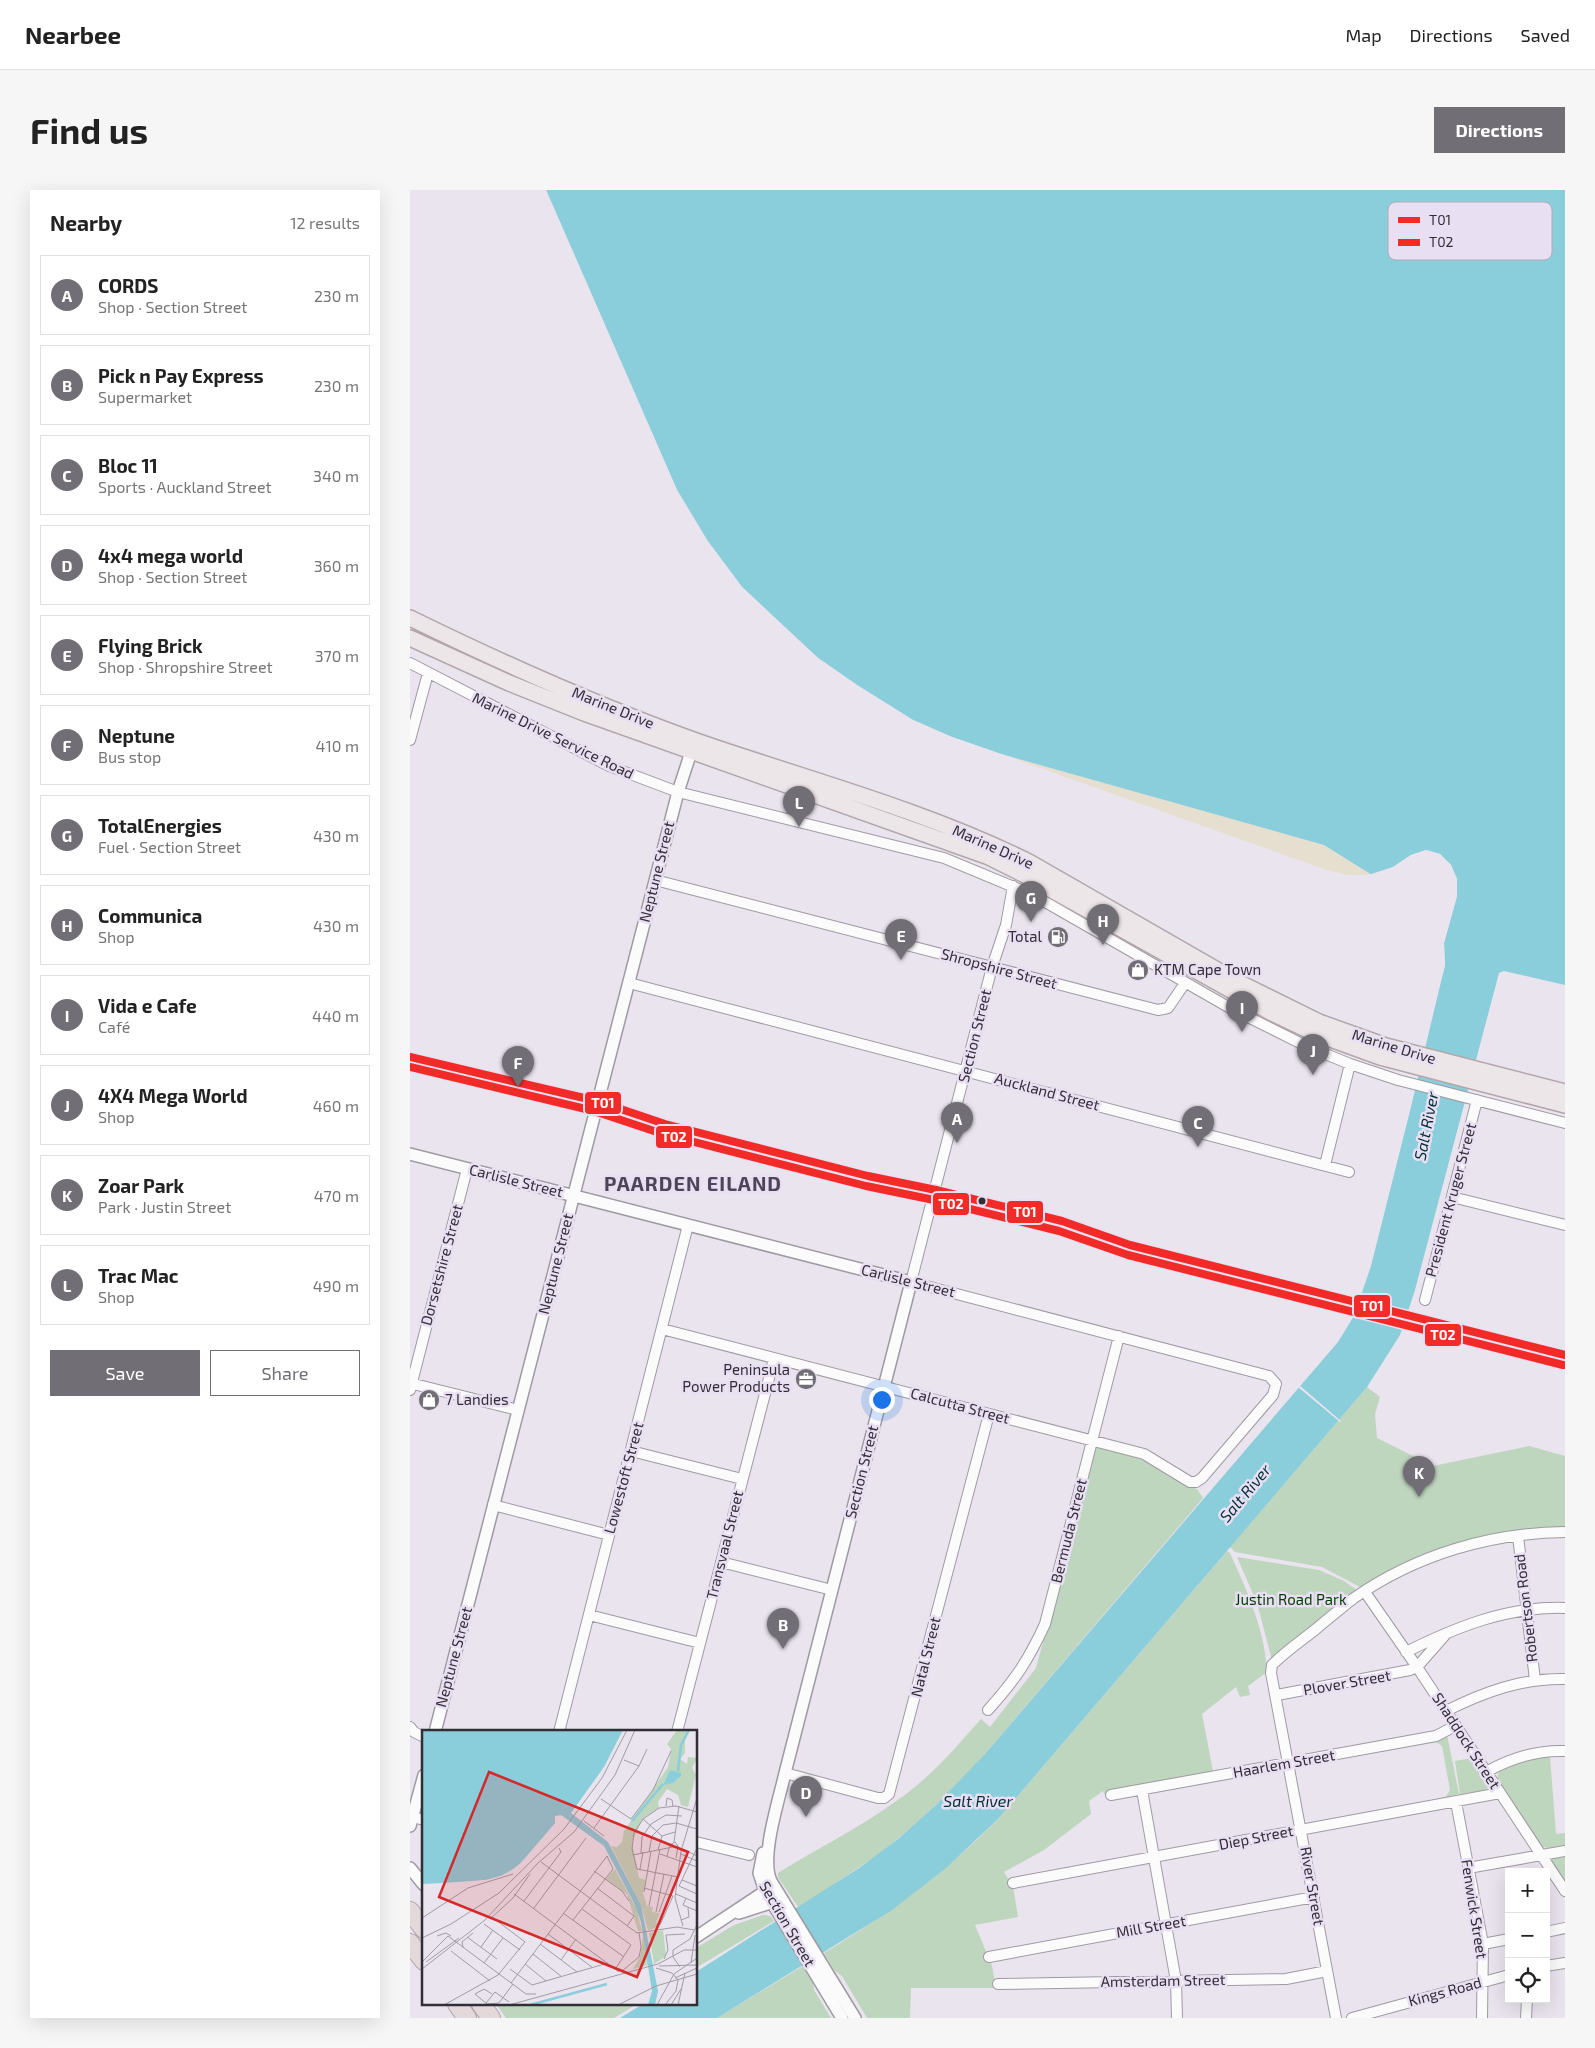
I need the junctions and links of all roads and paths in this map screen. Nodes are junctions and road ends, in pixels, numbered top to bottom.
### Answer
1 (410, 618) edge
2 (410, 638) edge
3 (410, 663) edge
4 (428, 672) junction
5 (410, 740) edge
6 (694, 746) junction
7 (678, 792) junction
8 (655, 880) junction
9 (1013, 886) junction
10 (992, 967) junction
11 (1185, 982) junction
12 (629, 983) junction
13 (1350, 1064) junction
14 (966, 1071) junction
15 (1476, 1075) junction
16 (1565, 1092) edge
17 (1473, 1099) junction
18 (1565, 1105) edge
19 (1565, 1123) edge
20 (410, 1154) edge
21 (1325, 1165) junction
22 (467, 1169) junction
23 (1349, 1172) dead end
24 (573, 1196) junction
25 (1452, 1197) junction
26 (688, 1225) junction
27 (1565, 1225) edge
28 (911, 1282) junction
29 (1425, 1300) dead end
30 (662, 1329) junction
31 (1119, 1336) junction
32 (774, 1359) junction
33 (411, 1386) edge
34 (884, 1386) junction
35 (518, 1410) junction
36 (989, 1414) junction
37 (1092, 1439) junction
38 (631, 1451) junction
39 (742, 1479) junction
40 (1193, 1482) joint
41 (493, 1505) junction
42 (1565, 1532) edge
43 (609, 1535) junction
44 (1518, 1536) junction
45 (721, 1562) junction
46 (832, 1590) junction
47 (1365, 1592) junction
48 (1565, 1608) edge
49 (1527, 1610) junction
50 (589, 1615) junction
51 (1446, 1634) junction
52 (700, 1643) junction
53 (1406, 1652) junction
54 (1418, 1667) junction
55 (1565, 1679) edge
56 (1535, 1680) junction
57 (1276, 1696) junction
58 (988, 1710) dead end
59 (1446, 1711) junction
60 (1455, 1726) junction
61 (410, 1727) edge
62 (436, 1730) edge
63 (560, 1730) edge
64 (678, 1730) edge
65 (422, 1735) edge
66 (1565, 1751) edge
67 (1289, 1763) junction
68 (1486, 1772) junction
69 (785, 1773) junction
70 (422, 1786) edge
71 (1142, 1790) junction
72 (1500, 1793) junction
73 (1111, 1795) dead end
74 (1456, 1802) junction
75 (416, 1821) edge
76 (1301, 1830) junction
77 (698, 1842) edge
78 (1565, 1851) edge
79 (749, 1855) dead end
80 (1540, 1855) junction
81 (1154, 1857) junction
82 (410, 1868) edge
83 (1468, 1868) junction
84 (422, 1883) edge
85 (1012, 1883) dead end
86 (769, 1888) junction
87 (1565, 1892) edge
88 (1314, 1897) junction
89 (776, 1899) junction
90 (410, 1912) edge
91 (730, 1916) junction
92 (1167, 1924) junction
93 (422, 1927) edge
94 (1565, 1928) edge
95 (1550, 1931) edge
96 (698, 1936) edge
97 (1505, 1940) edge
98 (410, 1943) edge
99 (1482, 1944) junction
100 (989, 1956) dead end
101 (422, 1958) edge
102 (1565, 1963) edge
103 (1550, 1965) edge
104 (817, 1966) junction
105 (1327, 1971) junction
106 (1505, 1975) edge
107 (1176, 1981) junction
108 (1483, 1982) junction
109 (998, 1984) dead end
110 (1527, 2003) edge
111 (482, 2006) edge
112 (491, 2018) edge
113 (842, 2018) edge
114 (855, 2018) edge
115 (1177, 2018) edge
116 (1336, 2018) edge
117 (1352, 2018) edge
118 (1482, 2018) edge
119 (1526, 2018) edge

1 - 6 main road, Marine Drive
2 - 6 main road, Marine Drive
3 - 4 street, Marine Drive Service Road
4 - 5 street
4 - 7 street, Marine Drive Service Road
6 - 7 street, Neptune Street
6 - 15 main road, Marine Drive
7 - 8 street, Neptune Street
7 - 9 street, Marine Drive Service Road
8 - 10 street, Shropshire Street
8 - 12 street, Neptune Street
9 - 10 street, Section Street
9 - 11 street, Marine Drive Service Road
10 - 11 street, Shropshire Street
10 - 14 street, Section Street
11 - 13 street, Marine Drive Service Road
12 - 14 street, Auckland Street
12 - 24 street, Neptune Street
13 - 17 street, Marine Drive Service Road
13 - 21 street
14 - 21 street, Auckland Street
14 - 28 street, Section Street
15 - 16 main road, Marine Drive
15 - 18 main road, Marine Drive
17 - 19 street, Marine Drive Service Road
17 - 25 street, President Kruger Street
20 - 22 street, Carlisle Street
21 - 23 street, Auckland Street
22 - 24 street, Carlisle Street
22 - 33 street, Dorsetshire Street
24 - 26 street, Carlisle Street
24 - 35 street, Neptune Street
25 - 27 street
25 - 29 street, President Kruger Street
26 - 28 street, Carlisle Street
26 - 30 street, Lowestoft Street
28 - 31 street, Carlisle Street
28 - 34 street, Section Street
30 - 32 street, Calcutta Street
30 - 38 street, Lowestoft Street
31 - 37 street, Bermuda Street
31 - 40 street, Carlisle Street
32 - 34 street, Calcutta Street
32 - 39 street, Transvaal Street
33 - 35 street
34 - 36 street, Calcutta Street
34 - 46 street, Section Street
35 - 41 street, Neptune Street
36 - 37 street, Calcutta Street
36 - 69 street, Natal Street
37 - 40 street, Calcutta Street
37 - 58 street, Bermuda Street
38 - 39 street
38 - 43 street, Lowestoft Street
39 - 45 street, Transvaal Street
41 - 43 street
41 - 62 street, Neptune Street
42 - 44 street
43 - 50 street, Lowestoft Street
44 - 47 street
44 - 49 street, Robertson Road
45 - 46 street
45 - 52 street, Transvaal Street
46 - 69 street, Section Street
47 - 53 street, Shaddock Street
47 - 57 street, River Street
48 - 49 street
49 - 51 street
49 - 56 street, Robertson Road
50 - 52 street
50 - 63 street, Lowestoft Street
51 - 53 street
51 - 54 street
52 - 64 street, Transvaal Street
53 - 54 street, Shaddock Street
54 - 57 street, Plover Street
54 - 59 street, Shaddock Street
55 - 56 street
56 - 59 street
57 - 67 street, River Street
59 - 60 street, Shaddock Street
60 - 67 street, Haarlem Street
60 - 68 street, Shaddock Street
61 - 65 street
66 - 68 street
67 - 71 street, Haarlem Street
67 - 76 street, River Street
68 - 72 street, Shaddock Street
69 - 86 street, Section Street
70 - 75 street
71 - 73 street, Haarlem Street
71 - 81 street
72 - 74 street, Diep Street
72 - 80 street, Shaddock Street
74 - 76 street, Diep Street
74 - 83 street, Fenwick Street
76 - 81 street, Diep Street
76 - 88 street, River Street
77 - 79 street
78 - 80 street
80 - 83 street
80 - 87 street, Shaddock Street
81 - 85 street, Diep Street
81 - 92 street
82 - 84 street
83 - 99 street, Fenwick Street
86 - 89 street, Section Street
86 - 91 street
88 - 92 street, Mill Street
88 - 105 street, River Street
89 - 91 street
89 - 104 street, Section Street
90 - 93 highway
91 - 96 street
92 - 100 street, Mill Street
92 - 107 street
94 - 95 street
97 - 99 street
98 - 101 highway
99 - 108 street, Fenwick Street
102 - 103 street
104 - 113 street, Section Street
104 - 114 street, Section Street
105 - 107 street, Amsterdam Street
105 - 116 street, River Street
106 - 108 street, Kings Road
107 - 109 street, Amsterdam Street
107 - 115 street
108 - 117 street, Kings Road
108 - 118 street, Fenwick Street
110 - 119 street
111 - 112 highway

